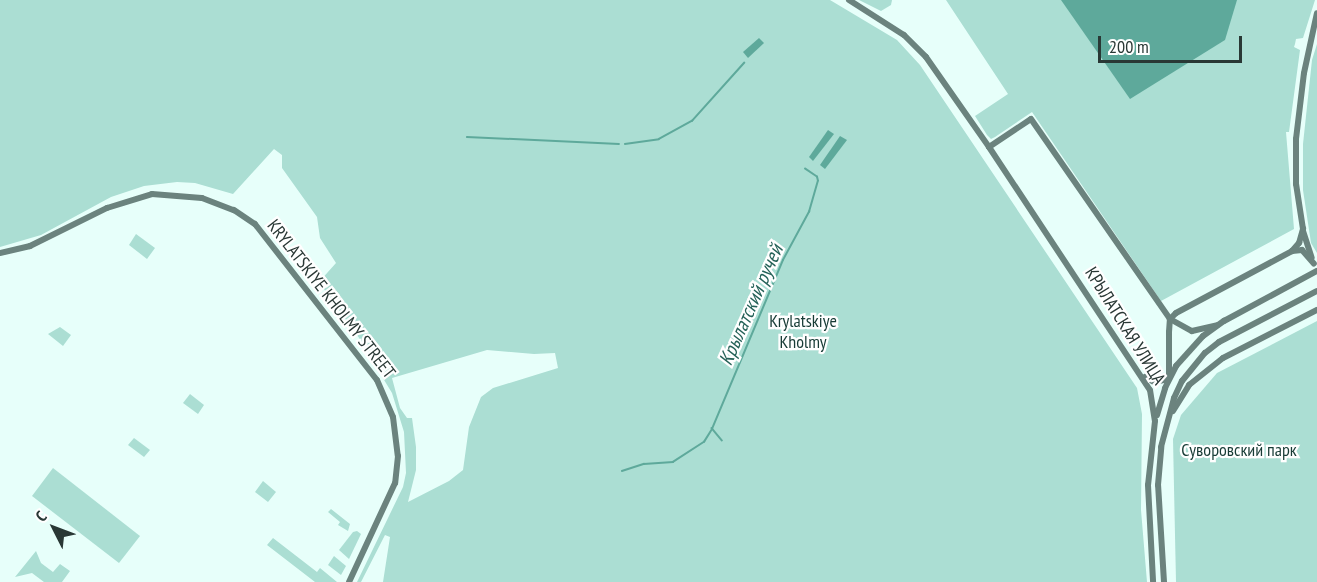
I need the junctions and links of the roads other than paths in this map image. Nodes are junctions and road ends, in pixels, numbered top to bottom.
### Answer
1 (849, 0) edge
2 (1317, 13) edge
3 (989, 147) junction
4 (1303, 229) junction
5 (1292, 251) junction
6 (0, 253) edge
7 (1316, 268) edge
8 (1317, 291) edge
9 (1317, 310) edge
10 (1170, 319) junction
11 (1217, 325) junction
12 (1142, 374) junction
13 (1169, 379) junction
14 (1155, 421) junction
15 (1166, 425) junction
16 (349, 582) edge
17 (1153, 582) edge
18 (1164, 582) edge

1 - 3 street, КРЫЛАТСКАЯ УЛИЦА
2 - 4 street
3 - 10 street
3 - 12 street, КРЫЛАТСКАЯ УЛИЦА
4 - 5 street
4 - 7 street
5 - 7 street
5 - 10 street
6 - 16 street, KRYLATSKIYE KHOLMY STREET
7 - 11 street
8 - 15 street
9 - 15 street
10 - 11 street
10 - 13 street
11 - 13 street
12 - 13 street
12 - 14 street, КРЫЛАТСКАЯ УЛИЦА
13 - 14 street
14 - 17 street, КРЫЛАТСКАЯ УЛИЦА
15 - 18 street

